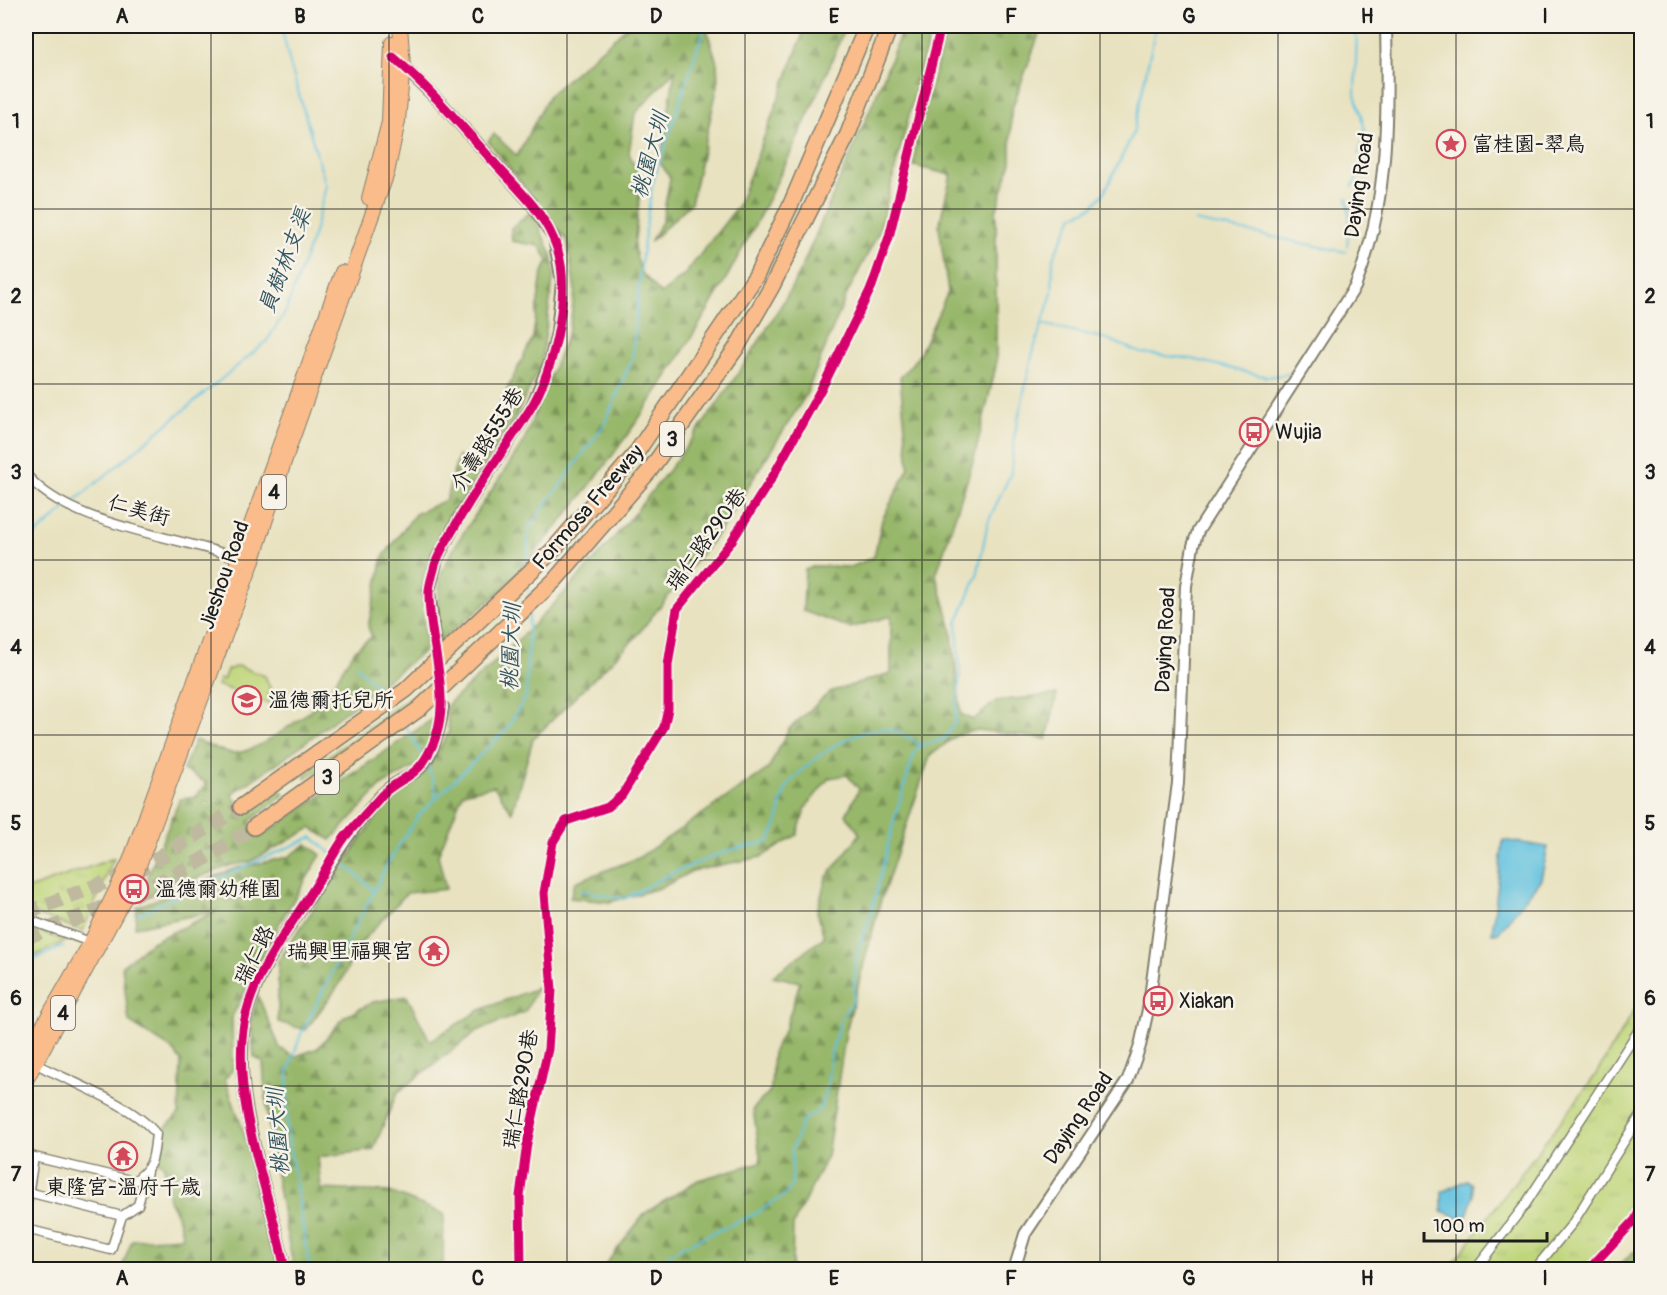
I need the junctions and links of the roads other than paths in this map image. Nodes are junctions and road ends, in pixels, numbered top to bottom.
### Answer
1 (392, 26) edge
2 (400, 26) edge
3 (867, 26) edge
4 (890, 26) edge
5 (941, 26) edge
6 (1386, 26) edge
7 (398, 61) junction
8 (26, 474) edge
9 (29, 483) edge
10 (238, 557) junction
11 (252, 563) junction
12 (436, 645) tunnel mouth
13 (443, 707) tunnel mouth
14 (287, 776) junction
15 (299, 796) junction
16 (241, 807) tunnel mouth
17 (254, 827) tunnel mouth
18 (26, 919) edge
19 (96, 944) junction
20 (1641, 1025) edge
21 (30, 1059) edge
22 (26, 1080) edge
23 (1641, 1113) edge
24 (30, 1156) edge
25 (147, 1172) junction
26 (28, 1192) junction
27 (26, 1209) edge
28 (122, 1216) junction
29 (26, 1229) edge
30 (285, 1269) edge
31 (521, 1269) edge
32 (1014, 1269) edge
33 (1475, 1269) edge
34 (1534, 1269) edge

1 - 7 main road, Jieshou Road / 4
2 - 7 main road, Jieshou Road / 4
3 - 14 highway, Formosa Freeway / 3
4 - 15 highway, Formosa Freeway / 3
5 - 31 street, 瑞仁路290巷
6 - 32 street, Daying Road
7 - 10 main road, Jieshou Road / 4
7 - 11 main road, Jieshou Road / 4
7 - 12 street, 介壽路555巷
8 - 9 street, 仁美街
9 - 10 street, 仁美街
10 - 11 street, 仁美街
10 - 19 main road, Jieshou Road / 4
11 - 19 main road, Jieshou Road / 4
13 - 30 street, 瑞仁路
14 - 15 highway
14 - 16 highway, Formosa Freeway / 3
15 - 17 highway, Formosa Freeway / 3
18 - 19 street
19 - 21 main road, Jieshou Road / 4
20 - 33 street
21 - 22 main road, Jieshou Road / 4
21 - 25 street
23 - 34 street
24 - 25 street
24 - 26 street
25 - 28 street
26 - 27 street
26 - 28 street
28 - 29 street

